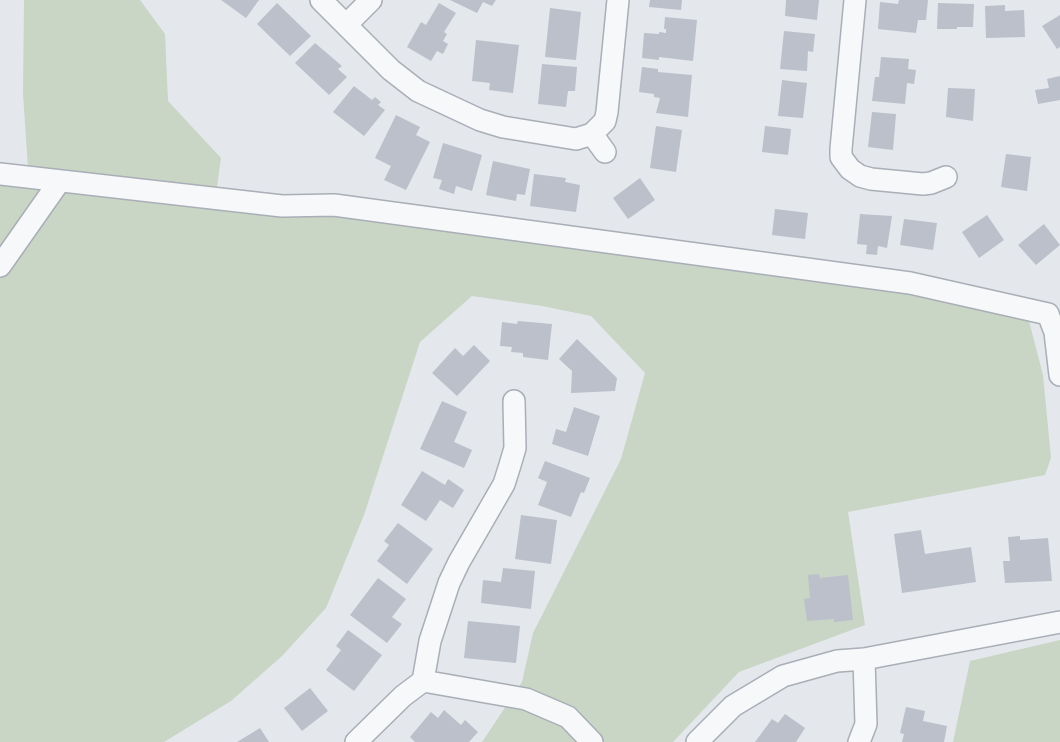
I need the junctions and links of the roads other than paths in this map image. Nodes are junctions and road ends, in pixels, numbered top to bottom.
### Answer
1 (321, 0) edge
2 (371, 0) edge
3 (618, 0) edge
4 (855, 0) edge
5 (346, 25) junction
6 (592, 134) junction
7 (605, 152) dead end
8 (0, 174) edge
9 (946, 177) dead end
10 (59, 182) junction
11 (0, 266) edge
12 (1060, 375) edge
13 (514, 401) dead end
14 (1060, 622) edge
15 (864, 659) junction
16 (423, 681) junction
17 (356, 742) edge
18 (592, 742) edge
19 (697, 742) edge
20 (859, 742) edge

1 - 5 street
2 - 5 street
3 - 6 street
4 - 9 street
5 - 6 street
6 - 7 street
8 - 10 street
10 - 11 street
10 - 12 street
13 - 16 street
14 - 15 street
15 - 19 street
15 - 20 street
16 - 17 street
16 - 18 street

